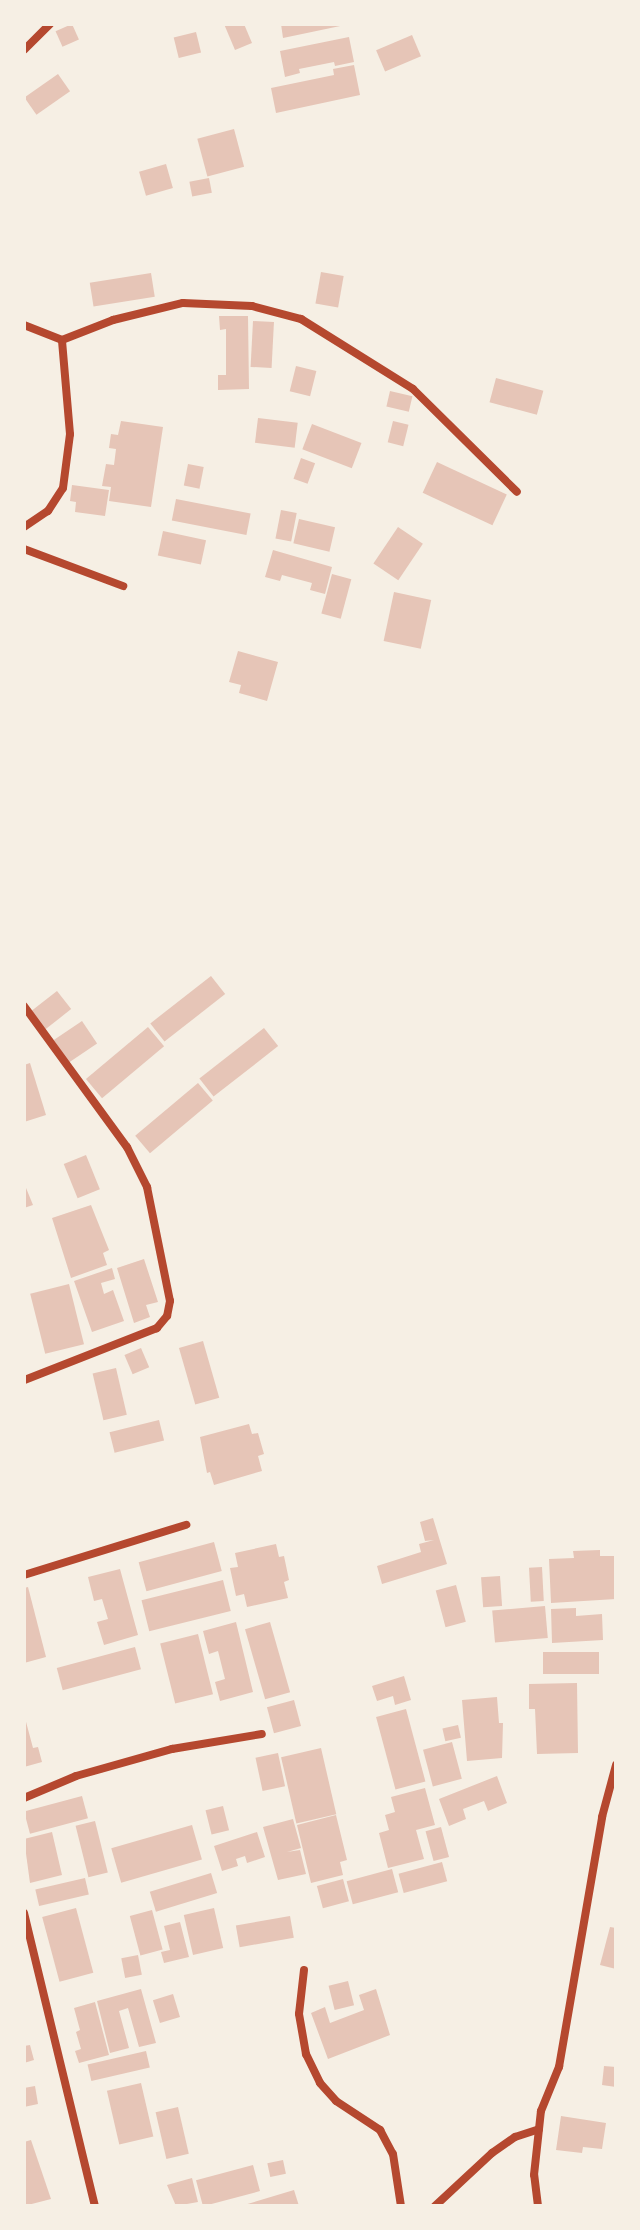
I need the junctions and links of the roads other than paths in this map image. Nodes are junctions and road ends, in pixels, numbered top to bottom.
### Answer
1 (50, 24) edge
2 (24, 50) edge
3 (24, 325) edge
4 (62, 340) junction
5 (517, 492) dead end
6 (24, 527) edge
7 (24, 549) edge
8 (123, 586) dead end
9 (24, 1006) edge
10 (24, 1380) edge
11 (186, 1525) dead end
12 (24, 1575) edge
13 (262, 1734) dead end
14 (616, 1765) edge
15 (24, 1798) edge
16 (24, 1913) edge
17 (304, 1970) dead end
18 (539, 2129) junction
19 (95, 2206) edge
20 (401, 2206) edge
21 (435, 2206) edge
22 (538, 2206) edge

1 - 2 street
3 - 4 street
4 - 5 street
4 - 6 street
7 - 8 street
9 - 10 street
11 - 12 street
13 - 15 street
14 - 18 street
16 - 19 street
17 - 20 street
18 - 21 street
18 - 22 street

